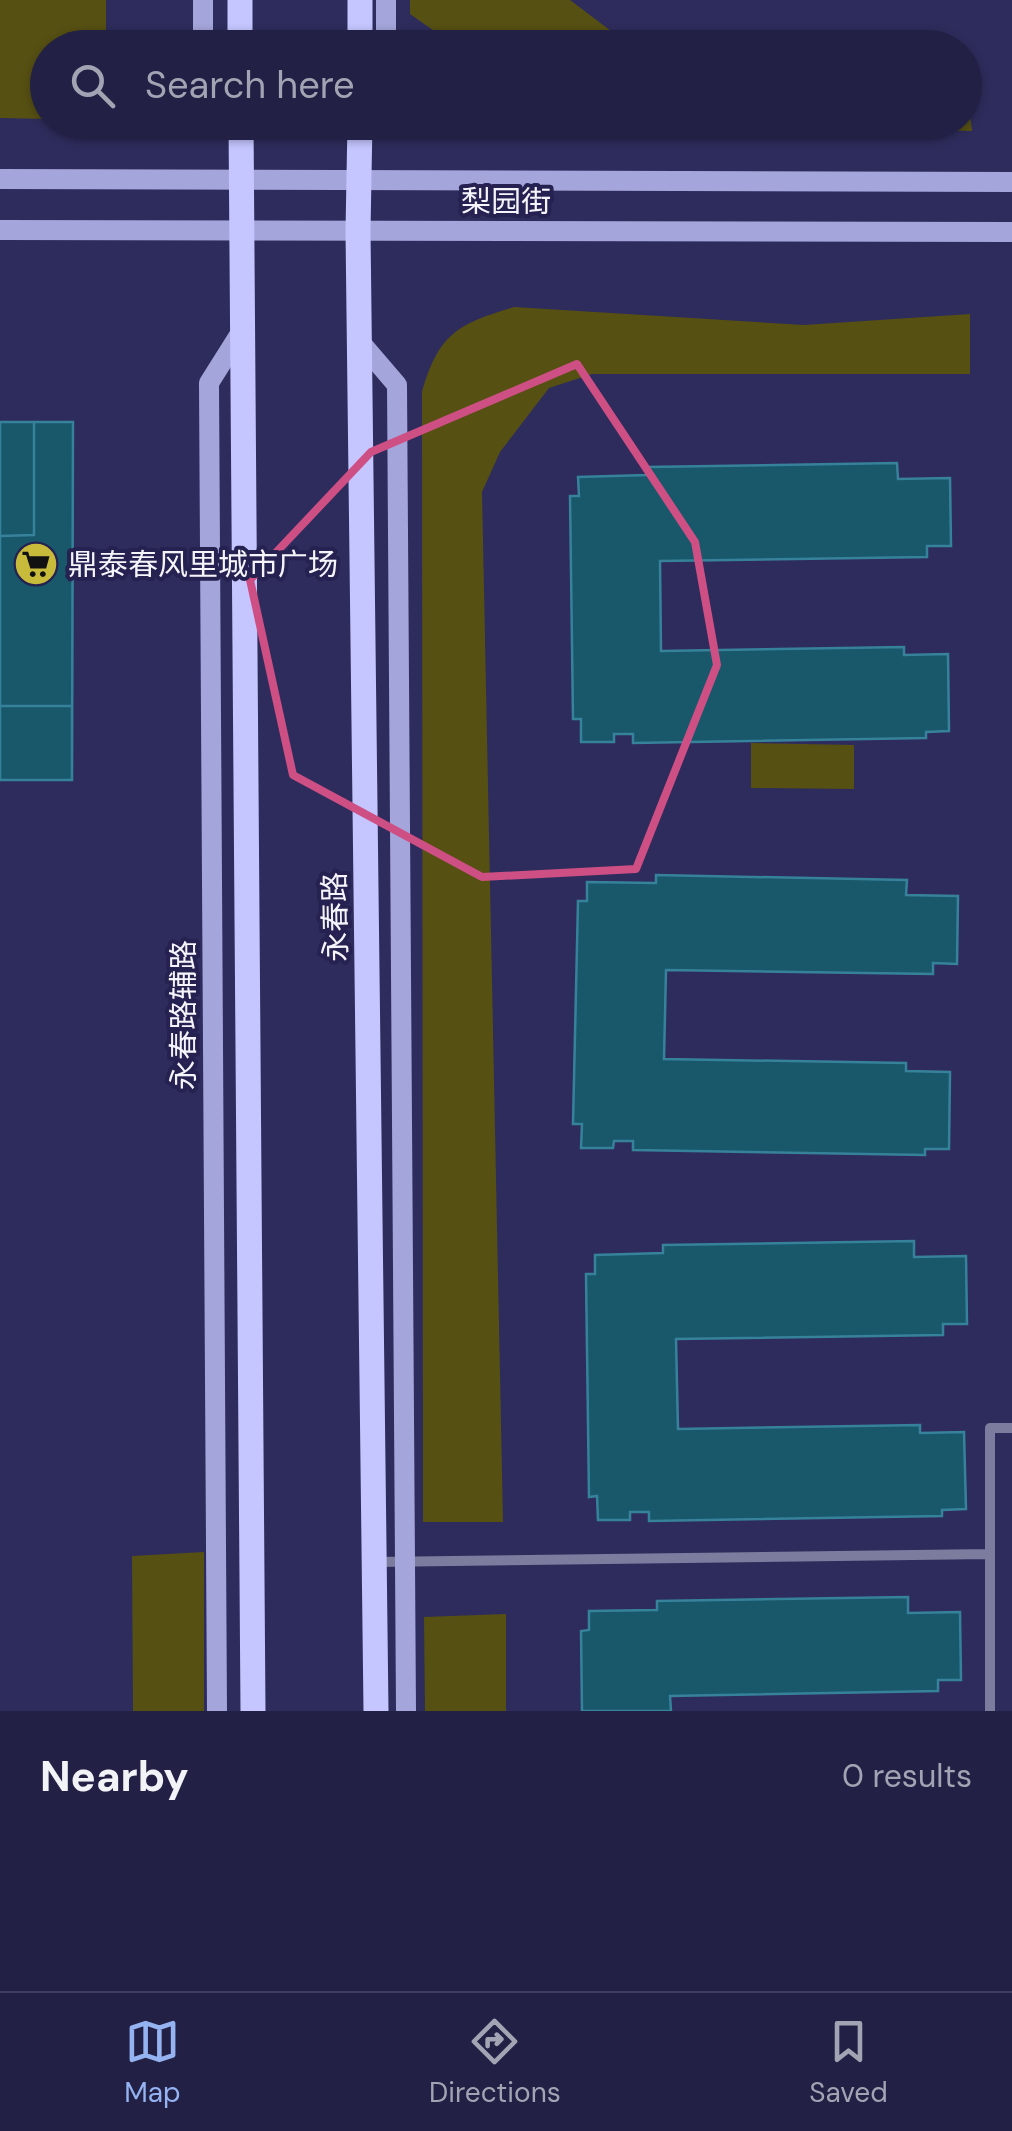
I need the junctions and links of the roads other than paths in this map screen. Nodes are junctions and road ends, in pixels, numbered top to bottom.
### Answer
1 (202, 0) edge
2 (240, 0) edge
3 (360, 0) edge
4 (386, 0) edge
5 (203, 30) edge
6 (240, 30) edge
7 (360, 30) edge
8 (386, 30) edge
9 (240, 140) edge
10 (360, 140) edge
11 (0, 179) edge
12 (242, 180) junction
13 (359, 180) junction
14 (1012, 182) edge
15 (0, 230) edge
16 (245, 230) junction
17 (358, 231) junction
18 (1012, 232) edge
19 (242, 329) junction
20 (361, 342) junction
21 (1012, 1428) edge
22 (989, 1554) junction
23 (405, 1560) junction
24 (374, 1562) junction
25 (217, 1711) edge
26 (252, 1711) edge
27 (376, 1711) edge
28 (406, 1711) edge
29 (990, 1711) edge

1 - 5 street
2 - 6 main road
3 - 7 main road
4 - 8 street
9 - 12 main road
10 - 13 main road, 永春路
11 - 12 street, 梨园街
12 - 13 street, 梨园街
12 - 16 main road
13 - 14 street, 梨园街
13 - 17 main road, 永春路
15 - 16 street, 梨园街
16 - 17 street, 梨园街
16 - 19 main road
17 - 18 street, 梨园街
17 - 20 main road, 永春路
19 - 25 street, 永春路辅路
19 - 26 main road
20 - 23 street
20 - 24 main road, 永春路
21 - 22 lane
22 - 23 lane
22 - 29 lane
23 - 24 lane
23 - 28 street
24 - 27 main road, 永春路

